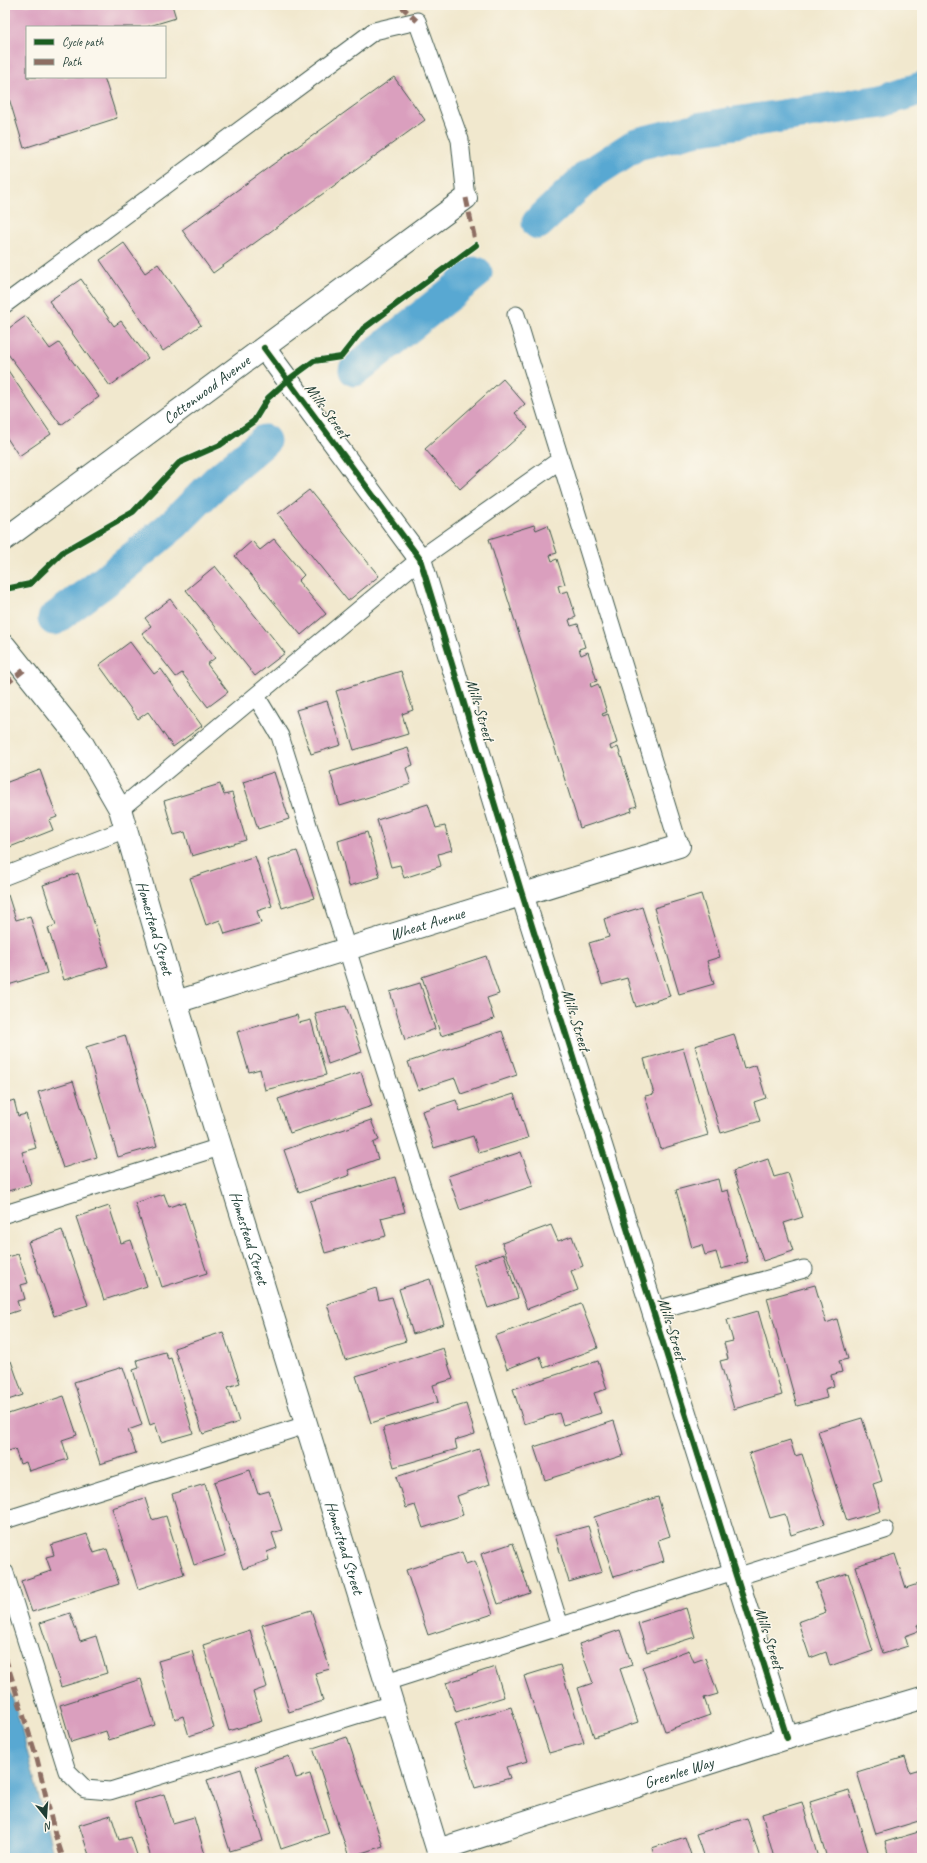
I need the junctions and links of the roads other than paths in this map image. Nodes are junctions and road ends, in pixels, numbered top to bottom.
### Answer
1 (466, 198) joint
2 (5, 304) edge
3 (516, 315) dead end
4 (264, 348) junction
5 (560, 460) junction
6 (5, 539) edge
7 (420, 560) junction
8 (5, 646) edge
9 (256, 696) junction
10 (120, 809) junction
11 (126, 830) junction
12 (680, 846) joint
13 (5, 876) edge
14 (522, 894) junction
15 (348, 948) junction
16 (176, 1002) junction
17 (220, 1147) junction
18 (5, 1214) edge
19 (804, 1269) dead end
20 (653, 1311) junction
21 (306, 1425) junction
22 (5, 1520) edge
23 (885, 1530) dead end
24 (5, 1573) edge
25 (735, 1574) junction
26 (560, 1626) junction
27 (386, 1682) junction
28 (922, 1698) edge
29 (392, 1704) junction
30 (787, 1738) junction
31 (439, 1854) edge

1 - 2 lane
1 - 4 street, Cottonwood Avenue
3 - 5 lane
4 - 6 street, Cottonwood Avenue
4 - 7 street, Mills Street
5 - 7 lane
5 - 12 lane
7 - 9 lane
7 - 14 street, Mills Street
8 - 10 street, Homestead Street
9 - 10 lane
9 - 15 lane
10 - 11 street, Homestead Street
11 - 13 lane
11 - 16 street, Homestead Street
12 - 14 street, Wheat Avenue
14 - 15 street, Wheat Avenue
14 - 20 street, Mills Street
15 - 16 street, Wheat Avenue
15 - 26 lane
16 - 17 street, Homestead Street
17 - 18 lane
17 - 21 street, Homestead Street
19 - 20 lane
20 - 25 street, Mills Street
21 - 22 lane
21 - 27 street, Homestead Street
23 - 25 lane
24 - 29 lane
25 - 26 lane
25 - 30 street, Mills Street
26 - 27 lane
27 - 29 street, Homestead Street
28 - 30 street, Greenlee Way
29 - 31 street, Homestead Street
30 - 31 street, Greenlee Way

